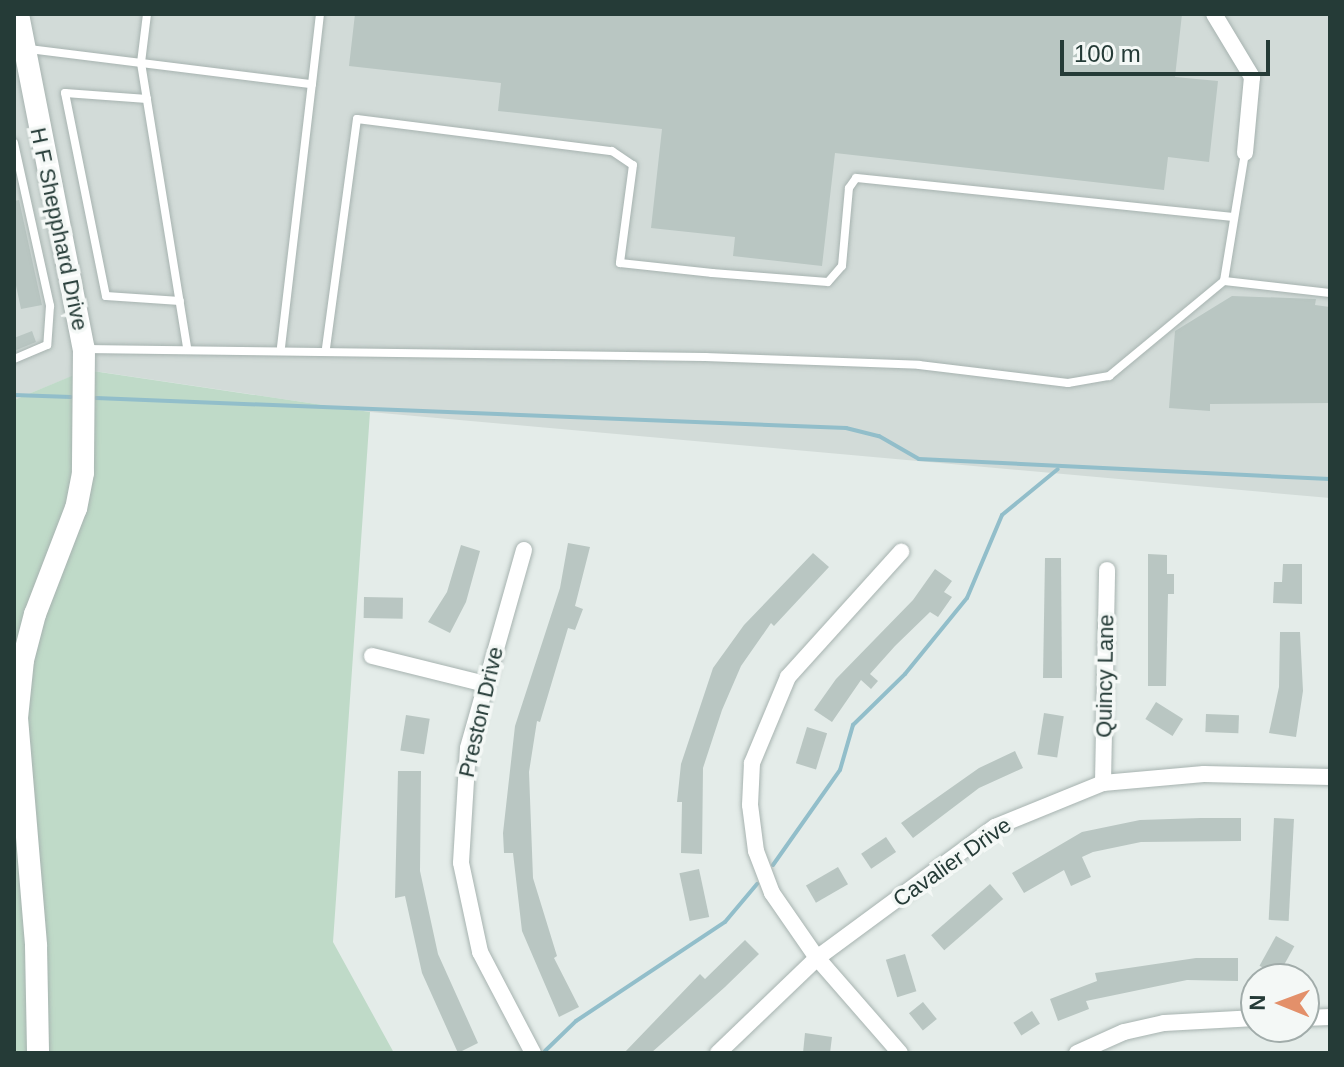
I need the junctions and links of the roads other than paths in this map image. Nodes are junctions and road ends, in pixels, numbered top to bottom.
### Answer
1 (18, 14) edge
2 (147, 14) edge
3 (320, 14) edge
4 (1214, 14) edge
5 (18, 49) edge
6 (141, 63) junction
7 (312, 84) junction
8 (147, 99) junction
9 (14, 143) edge
10 (1245, 153) joint
11 (1234, 217) junction
12 (1224, 281) junction
13 (1330, 293) edge
14 (180, 301) junction
15 (281, 347) junction
16 (187, 348) junction
17 (326, 348) junction
18 (84, 349) junction
19 (14, 359) edge
20 (524, 550) dead end
21 (901, 552) dead end
22 (1107, 570) dead end
23 (372, 656) dead end
24 (485, 684) junction
25 (1330, 777) edge
26 (1103, 783) junction
27 (817, 958) junction
28 (1330, 1002) edge
29 (1330, 1017) edge
30 (1240, 1019) edge
31 (38, 1053) edge
32 (533, 1053) edge
33 (718, 1053) edge
34 (900, 1053) edge
35 (1077, 1053) edge

1 - 5 street, H F Shepphard Drive
2 - 6 lane
3 - 7 lane
4 - 10 street
5 - 6 lane
5 - 18 street, H F Shepphard Drive
6 - 7 lane
6 - 8 lane
7 - 15 lane
8 - 14 lane
8 - 14 lane
9 - 19 lane
10 - 11 lane
11 - 12 lane
11 - 17 lane
12 - 13 lane
12 - 17 lane
14 - 16 lane
15 - 16 lane
15 - 17 lane
16 - 18 lane
18 - 31 street, H F Shepphard Drive
20 - 24 street, Preston Drive
21 - 27 street
22 - 26 street, Quincy Lane
23 - 24 street
24 - 32 street, Preston Drive
25 - 26 street, Cavalier Drive
26 - 27 street, Cavalier Drive
27 - 33 street, Cavalier Drive
27 - 34 street
28 - 29 street
30 - 35 street

